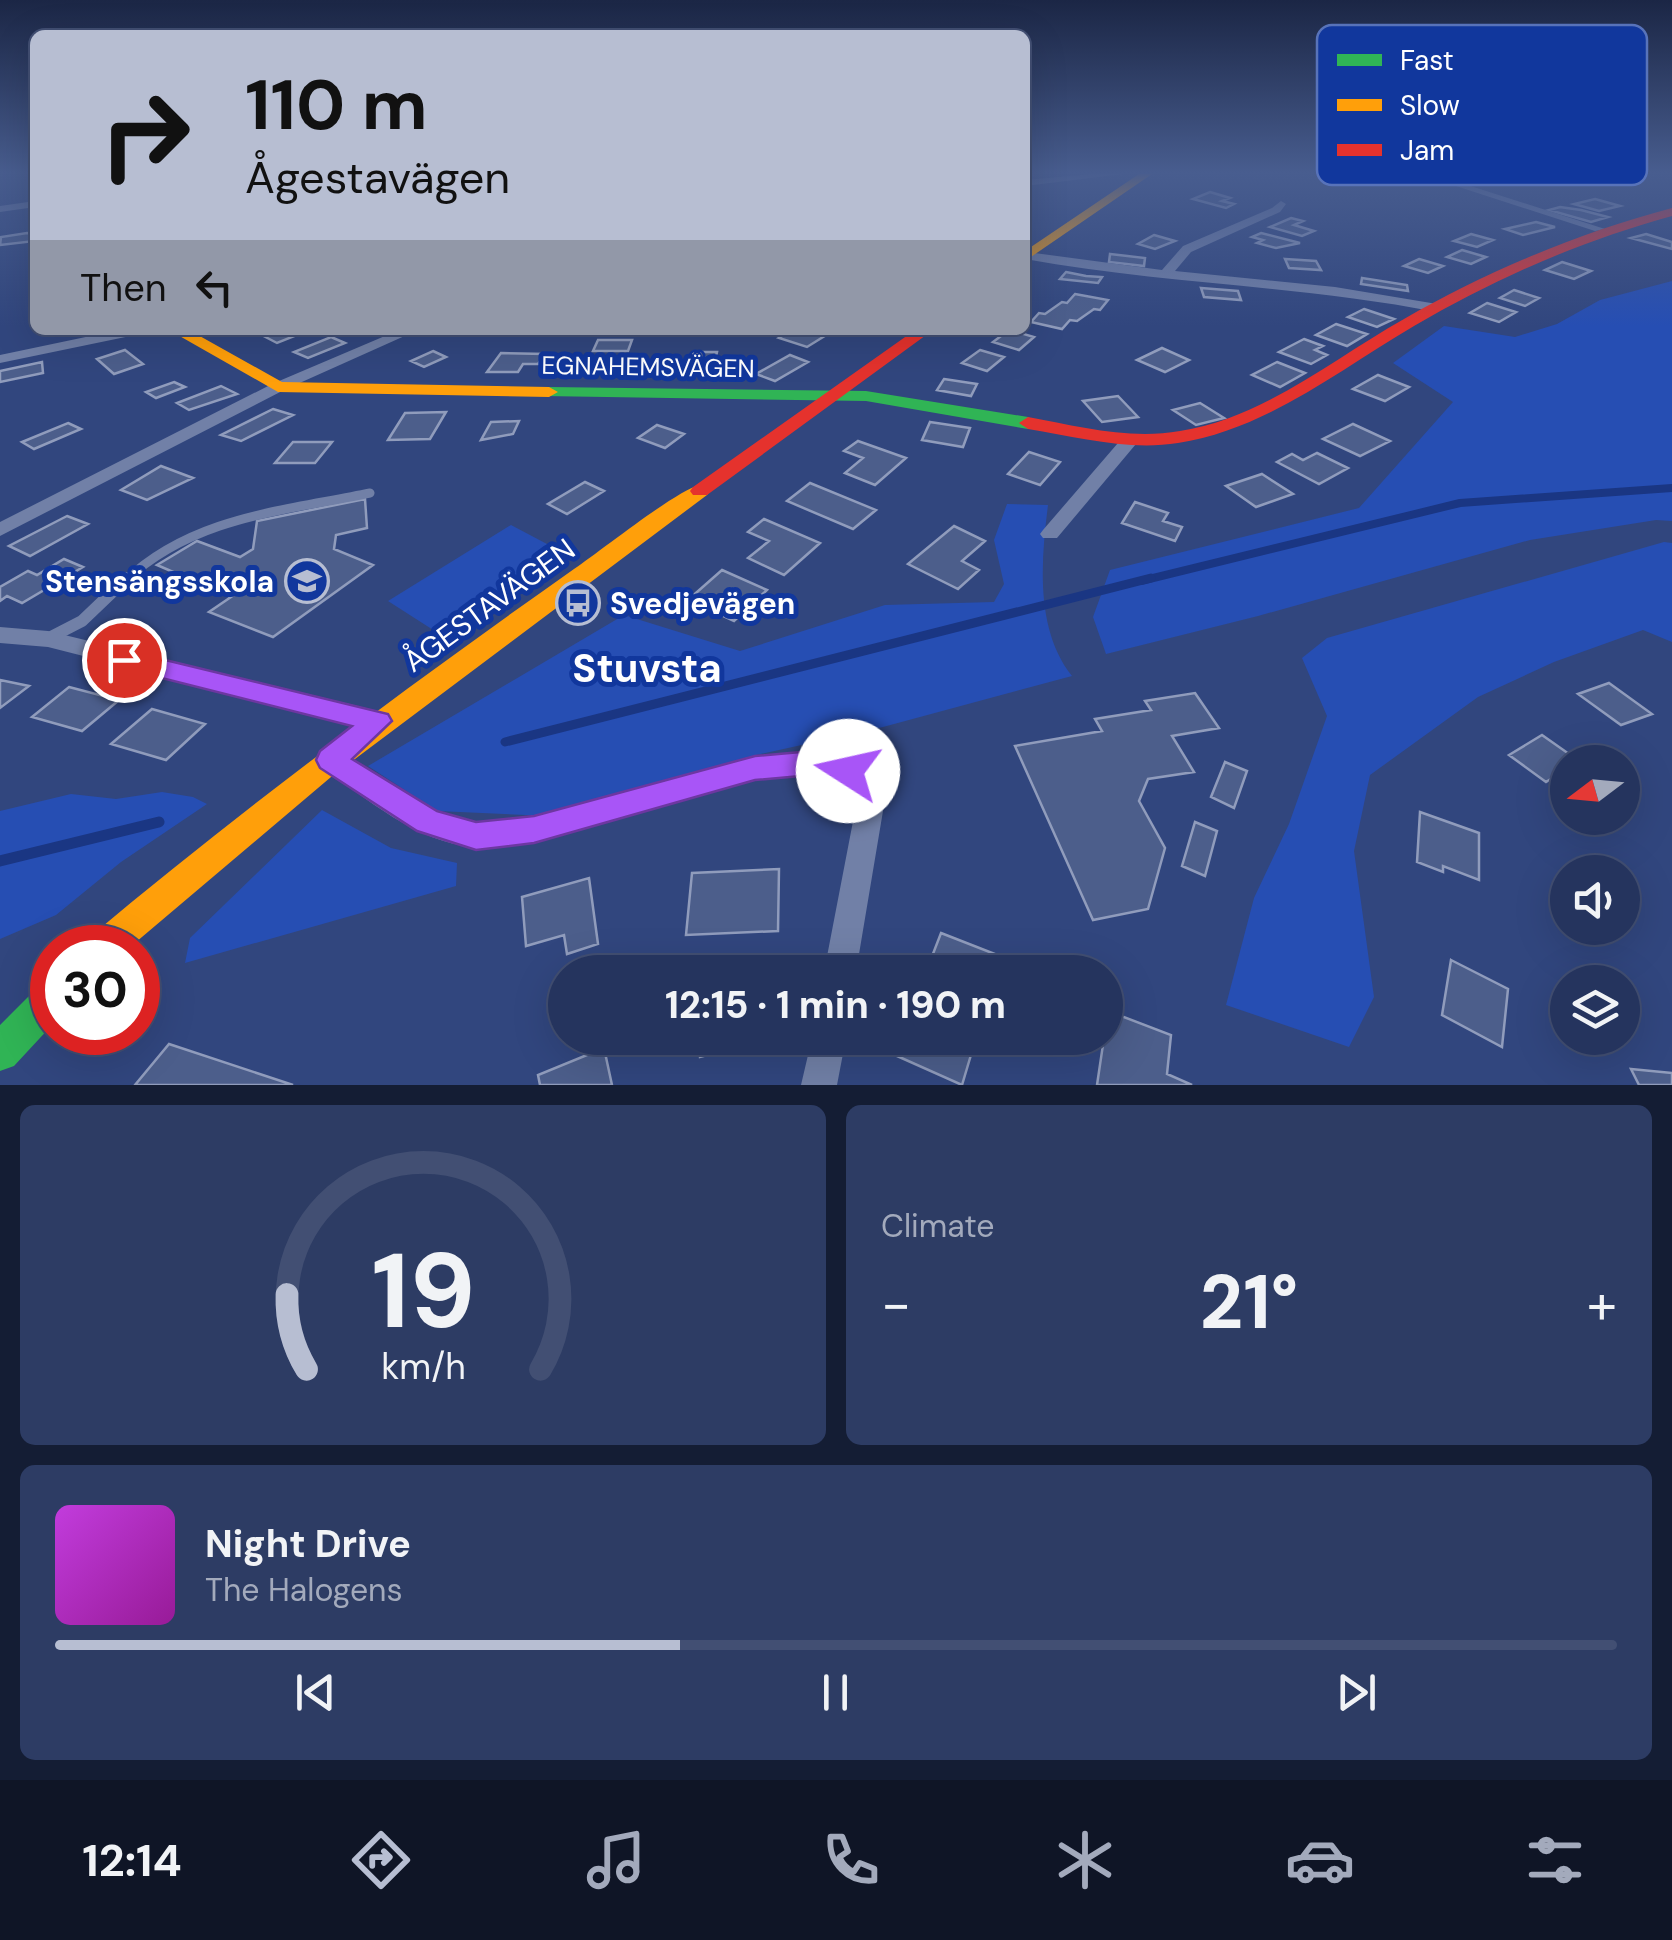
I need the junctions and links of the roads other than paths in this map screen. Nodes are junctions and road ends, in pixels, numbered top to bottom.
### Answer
1 (1072, 225) edge
2 (1243, 225) edge
3 (1585, 225) edge
4 (1618, 225) edge
5 (1599, 229) junction
6 (1030, 254) edge
7 (1030, 258) edge
8 (1164, 276) junction
9 (1437, 308) junction
10 (117, 335) edge
11 (186, 335) edge
12 (400, 335) edge
13 (918, 335) edge
14 (0, 360) edge
15 (278, 387) junction
16 (830, 397) junction
17 (1130, 440) junction
18 (370, 494) dead end
19 (0, 530) edge
20 (1050, 534) dead end
21 (0, 635) edge
22 (48, 639) junction
23 (378, 721) junction
24 (330, 760) junction
25 (129, 925) edge
26 (843, 955) edge
27 (30, 1021) edge
28 (0, 1052) edge
29 (826, 1055) edge
30 (820, 1085) edge

1 - 6 street
2 - 8 street
3 - 5 street
4 - 5 street, EGNAHEMSVÄGEN
5 - 9 street, EGNAHEMSVÄGEN
7 - 8 street
8 - 9 street
9 - 17 street, EGNAHEMSVÄGEN
10 - 14 street
11 - 15 street, EGNAHEMSVÄGEN
12 - 15 street
13 - 16 street, ÅGESTAVÄGEN
15 - 16 street, EGNAHEMSVÄGEN
15 - 19 street
16 - 17 street, EGNAHEMSVÄGEN
16 - 23 street, ÅGESTAVÄGEN
17 - 20 street
18 - 22 lane
21 - 22 street
22 - 23 street
23 - 24 street, ÅGESTAVÄGEN
24 - 25 street, ÅGESTAVÄGEN
24 - 26 street
27 - 28 street
29 - 30 street

